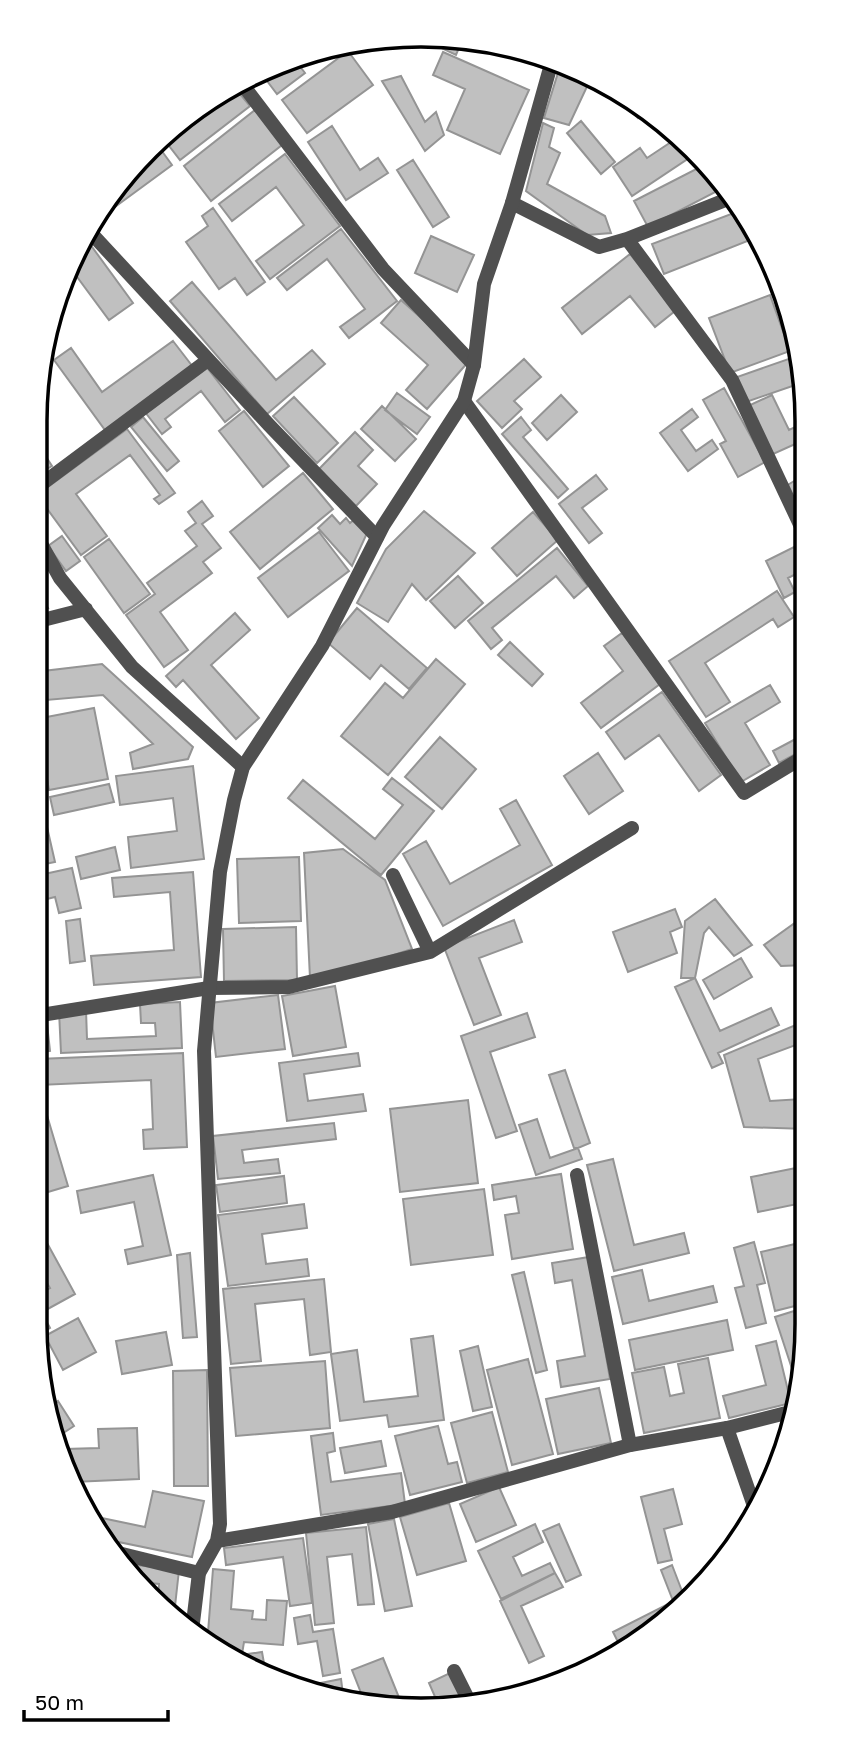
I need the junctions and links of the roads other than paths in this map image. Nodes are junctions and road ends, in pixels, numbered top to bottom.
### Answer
1 (549, 70) edge
2 (247, 90) edge
3 (723, 201) edge
4 (512, 203) junction
5 (95, 238) edge
6 (627, 239) junction
7 (208, 360) junction
8 (474, 365) junction
9 (464, 401) junction
10 (47, 480) edge
11 (795, 514) edge
12 (377, 537) junction
13 (47, 555) edge
14 (86, 609) junction
15 (47, 619) edge
16 (795, 763) edge
17 (243, 767) junction
18 (632, 828) dead end
19 (393, 875) dead end
20 (430, 952) junction
21 (209, 988) junction
22 (47, 1014) edge
23 (577, 1175) dead end
24 (784, 1414) edge
25 (727, 1428) junction
26 (630, 1445) junction
27 (751, 1498) edge
28 (217, 1541) junction
29 (127, 1555) edge
30 (199, 1573) junction
31 (193, 1621) edge
32 (454, 1671) dead end
33 (466, 1695) edge

1 - 4 street
2 - 8 street
3 - 6 street
4 - 6 street
4 - 8 street
5 - 7 street
6 - 11 street
7 - 10 street
7 - 12 street
8 - 9 street
9 - 12 street
9 - 16 street
12 - 17 street
13 - 14 street
14 - 15 street
14 - 17 street
17 - 21 street
18 - 20 street
19 - 20 street
20 - 21 street
21 - 22 street
21 - 28 street
23 - 26 street
24 - 25 street
25 - 26 street
25 - 27 street
26 - 28 street
28 - 30 street
29 - 30 street
30 - 31 street
32 - 33 street

